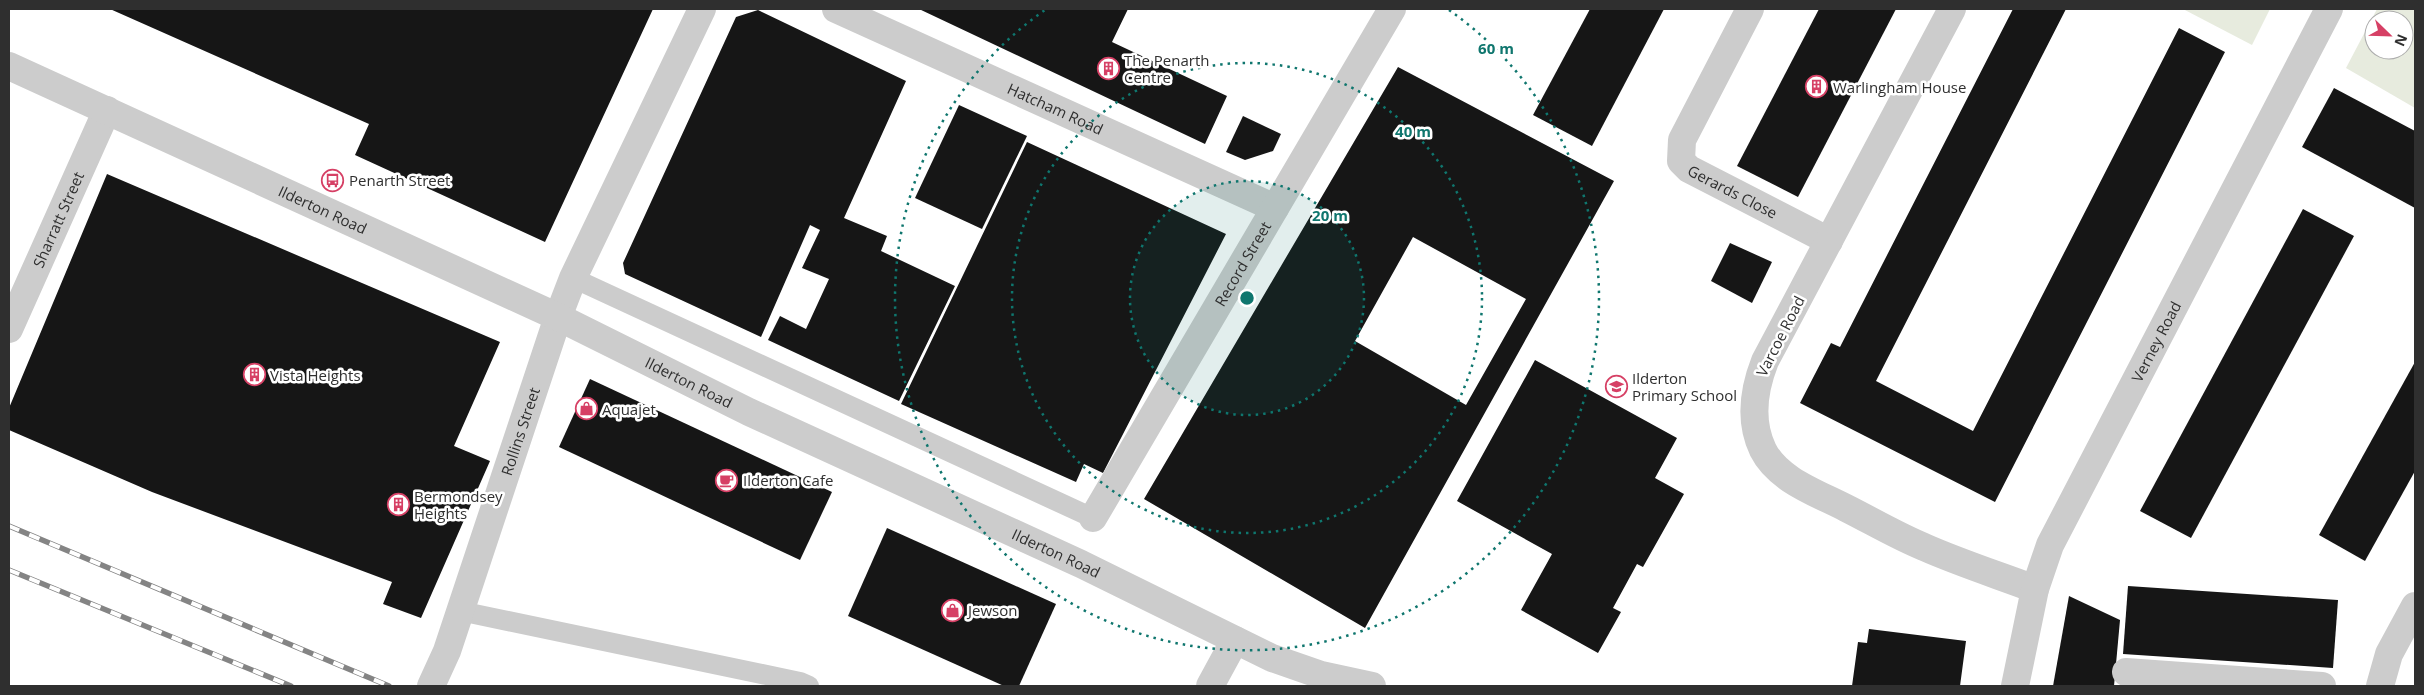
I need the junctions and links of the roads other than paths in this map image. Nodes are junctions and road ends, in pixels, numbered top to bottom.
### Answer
1 (702, 9) edge
2 (836, 9) edge
3 (1392, 9) edge
4 (1750, 9) edge
5 (1952, 9) edge
6 (2329, 9) edge
7 (9, 66) edge
8 (107, 110) junction
9 (1275, 208) junction
10 (1829, 241) junction
11 (573, 278) junction
12 (558, 317) junction
13 (9, 329) edge
14 (1093, 518) joint
15 (2034, 589) junction
16 (2415, 606) edge
17 (460, 612) junction
18 (1235, 640) junction
19 (2126, 672) dead end
20 (431, 686) edge
21 (809, 686) edge
22 (1210, 686) edge
23 (1372, 686) edge
24 (2015, 686) edge
25 (2322, 686) edge
26 (2380, 686) edge

1 - 11 street
2 - 9 street, Hatcham Road
3 - 9 street, Record Street
4 - 10 street, Gerards Close
5 - 10 street, Varcoe Road
6 - 15 street, Verney Road
7 - 8 street, Ilderton Road
8 - 12 street, Ilderton Road
8 - 13 street, Sharratt Street
9 - 14 street, Record Street
10 - 15 street, Varcoe Road
11 - 12 street
11 - 14 lane
12 - 17 street, Rollins Street
12 - 18 street, Ilderton Road
15 - 24 street, Verney Road
16 - 26 street
17 - 20 street, Rollins Street
17 - 21 lane
18 - 22 street
18 - 23 street, Ilderton Road
19 - 25 street

